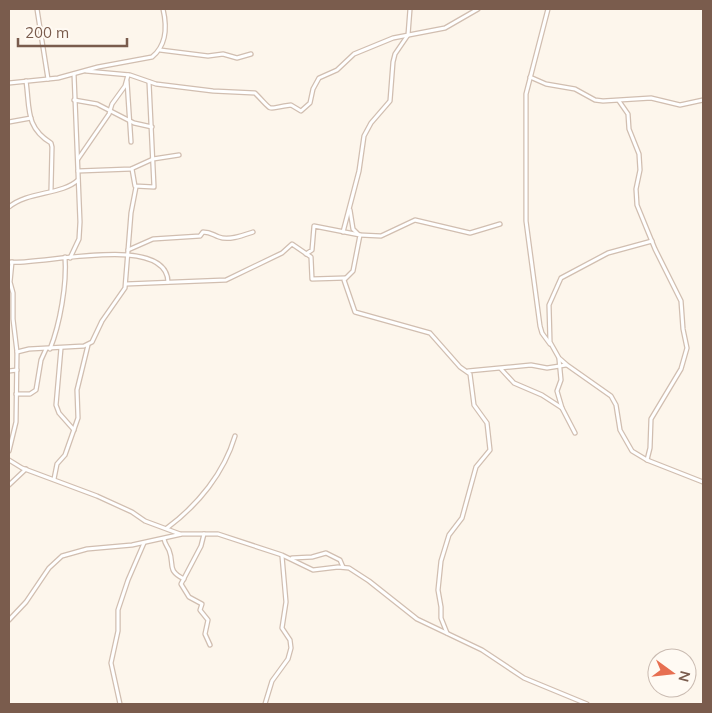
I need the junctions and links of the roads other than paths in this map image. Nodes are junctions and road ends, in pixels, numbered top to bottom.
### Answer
1 (38, 9) edge
2 (163, 9) edge
3 (410, 9) edge
4 (478, 9) edge
5 (548, 9) edge
6 (408, 35) junction
7 (159, 50) junction
8 (252, 54) dead end
9 (86, 71) junction
10 (74, 74) junction
11 (128, 75) junction
12 (530, 77) junction
13 (48, 79) junction
14 (127, 80) junction
15 (26, 81) junction
16 (149, 82) junction
17 (9, 83) edge
18 (74, 100) junction
19 (703, 100) edge
20 (619, 101) junction
21 (109, 110) junction
22 (31, 118) junction
23 (130, 121) junction
24 (9, 122) edge
25 (152, 127) junction
26 (130, 142) dead end
27 (179, 155) dead end
28 (78, 160) junction
29 (153, 160) junction
30 (132, 169) junction
31 (78, 171) junction
32 (78, 180) junction
33 (136, 187) junction
34 (51, 190) junction
35 (9, 207) edge
36 (350, 210) junction
37 (500, 224) dead end
38 (253, 232) dead end
39 (343, 232) junction
40 (359, 234) junction
41 (652, 241) junction
42 (128, 250) junction
43 (306, 254) junction
44 (128, 255) junction
45 (65, 258) junction
46 (70, 258) junction
47 (10, 262) edge
48 (345, 278) junction
49 (168, 282) junction
50 (126, 284) junction
51 (11, 321) edge
52 (551, 344) junction
53 (88, 345) junction
54 (60, 348) junction
55 (48, 349) junction
56 (17, 352) junction
57 (559, 358) junction
58 (567, 365) junction
59 (560, 366) junction
60 (501, 369) junction
61 (17, 370) junction
62 (9, 371) edge
63 (468, 371) junction
64 (16, 394) junction
65 (562, 408) junction
66 (74, 430) junction
67 (575, 432) dead end
68 (235, 436) dead end
69 (9, 451) edge
70 (9, 460) edge
71 (647, 460) junction
72 (26, 469) junction
73 (54, 480) junction
74 (703, 482) edge
75 (9, 485) edge
76 (168, 530) junction
77 (182, 534) junction
78 (204, 534) junction
79 (170, 537) junction
80 (164, 538) junction
81 (144, 543) junction
82 (282, 555) junction
83 (288, 558) junction
84 (343, 567) junction
85 (184, 579) junction
86 (9, 620) edge
87 (447, 633) junction
88 (210, 645) dead end
89 (120, 704) edge
90 (265, 704) edge
91 (587, 704) edge

1 - 13 street
2 - 7 street
3 - 6 street
4 - 6 street
5 - 12 street
6 - 16 street
6 - 36 street
7 - 8 street
7 - 9 street
9 - 10 street
9 - 11 street
10 - 13 street
10 - 18 street
11 - 14 street
11 - 16 street
12 - 20 street
12 - 52 street
13 - 15 street
14 - 21 street
14 - 23 street
15 - 17 street
15 - 22 street
16 - 25 street
18 - 21 street
18 - 28 street
19 - 20 street
20 - 41 street
21 - 23 street
21 - 28 street
22 - 24 street
22 - 34 street
23 - 25 street
23 - 26 street
25 - 29 street
27 - 29 street
28 - 31 street
29 - 30 street
29 - 33 street
30 - 31 street
30 - 33 street
31 - 32 street
32 - 34 street
32 - 46 street
33 - 42 street
34 - 35 street
36 - 39 street
36 - 40 street
37 - 40 street
38 - 42 street
39 - 40 street
39 - 43 street
40 - 48 street
41 - 52 street
41 - 71 street
42 - 44 street
43 - 48 street
43 - 49 street
44 - 46 street
44 - 49 street
44 - 50 street
45 - 46 street
45 - 47 street
45 - 55 street
47 - 51 street
48 - 63 street
49 - 50 street
50 - 53 street
51 - 56 street
52 - 57 street
53 - 54 street
53 - 66 street
54 - 55 street
54 - 66 street
55 - 56 street
55 - 64 street
56 - 61 street
57 - 58 street
57 - 59 street
58 - 59 street
58 - 71 street
59 - 60 street
59 - 65 street
60 - 63 street
60 - 65 street
61 - 62 street
61 - 64 street
63 - 87 street
64 - 69 street
65 - 67 street
66 - 73 street
68 - 76 street
70 - 72 street
71 - 74 street
72 - 73 street
72 - 75 street
73 - 76 street
76 - 77 street
76 - 79 street
77 - 78 street
77 - 79 street
78 - 82 street
78 - 85 street
79 - 80 street
80 - 81 street
80 - 85 street
81 - 86 street
81 - 89 street
82 - 83 street
82 - 90 street
83 - 84 street
83 - 84 street
84 - 87 street
85 - 88 street
87 - 91 street

